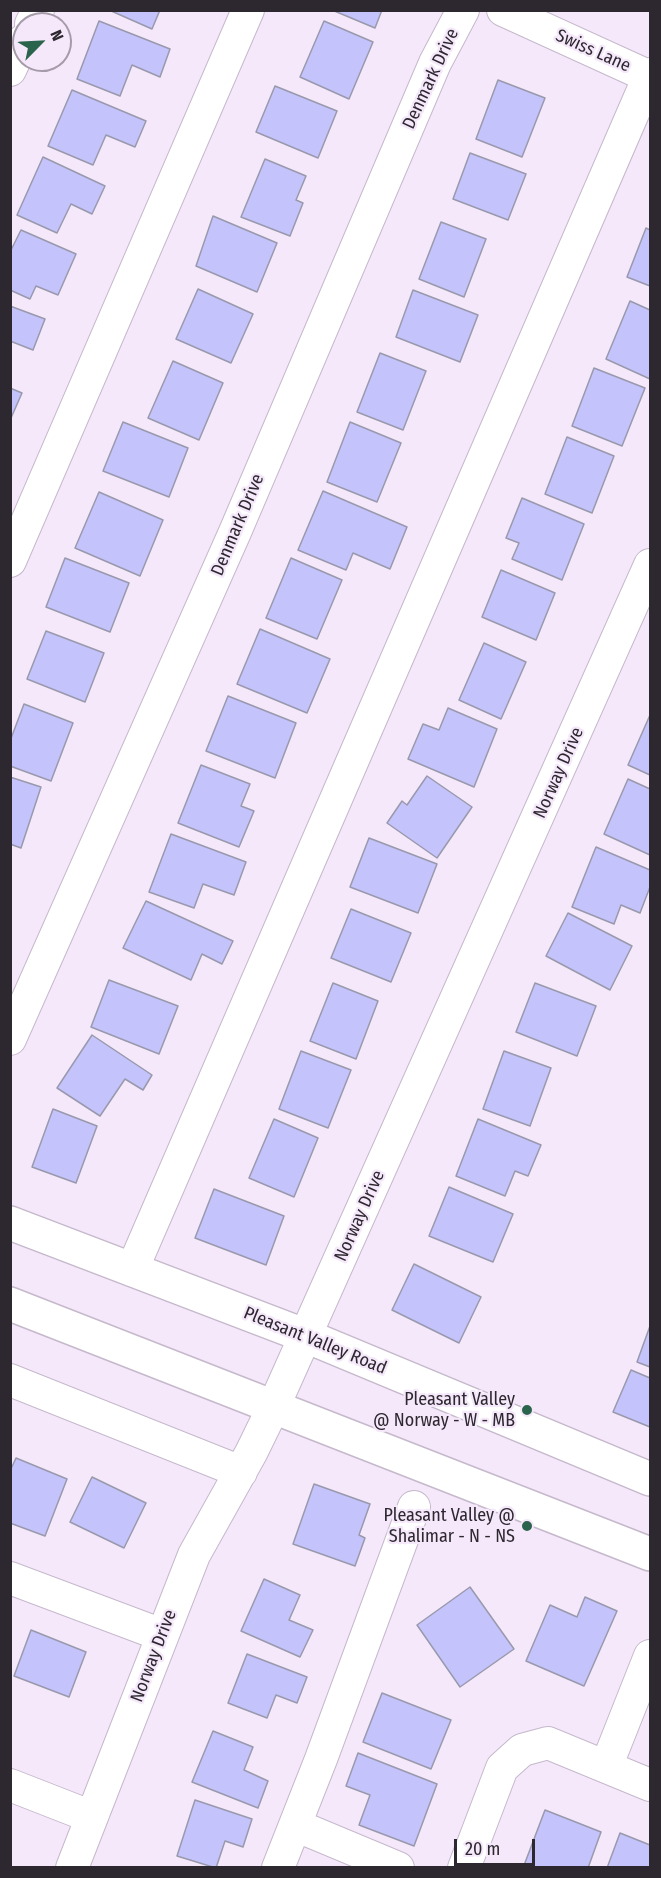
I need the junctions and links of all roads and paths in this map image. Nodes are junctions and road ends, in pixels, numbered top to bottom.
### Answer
1 (248, 10) edge
2 (463, 10) edge
3 (502, 10) edge
4 (650, 76) edge
5 (10, 561) edge
6 (651, 565) edge
7 (10, 1039) edge
8 (10, 1223) edge
9 (132, 1270) junction
10 (10, 1304) edge
11 (306, 1336) junction
12 (10, 1380) edge
13 (273, 1408) junction
14 (241, 1472) junction
15 (651, 1479) edge
16 (414, 1507) dead end
17 (651, 1554) edge
18 (10, 1578) edge
19 (162, 1635) junction
20 (651, 1656) edge
21 (606, 1767) junction
22 (10, 1785) edge
23 (651, 1785) edge
24 (92, 1817) junction
25 (295, 1825) junction
26 (72, 1868) edge
27 (278, 1868) edge
28 (398, 1868) edge
29 (464, 1868) edge

1 - 5 street
2 - 7 street, Denmark Drive
3 - 4 street, Swiss Lane
4 - 9 street
6 - 11 street, Norway Drive
8 - 9 main road, Pleasant Valley Road
9 - 11 main road, Pleasant Valley Road
10 - 13 main road
11 - 13 street, Norway Drive
11 - 15 main road, Pleasant Valley Road
12 - 14 street
13 - 14 street, Norway Drive
13 - 17 main road
14 - 19 street, Norway Drive
16 - 25 street
18 - 19 street
19 - 24 street, Norway Drive
20 - 21 street
21 - 23 street
21 - 29 street
22 - 24 street
24 - 26 street, Norway Drive
25 - 27 street
25 - 28 street

